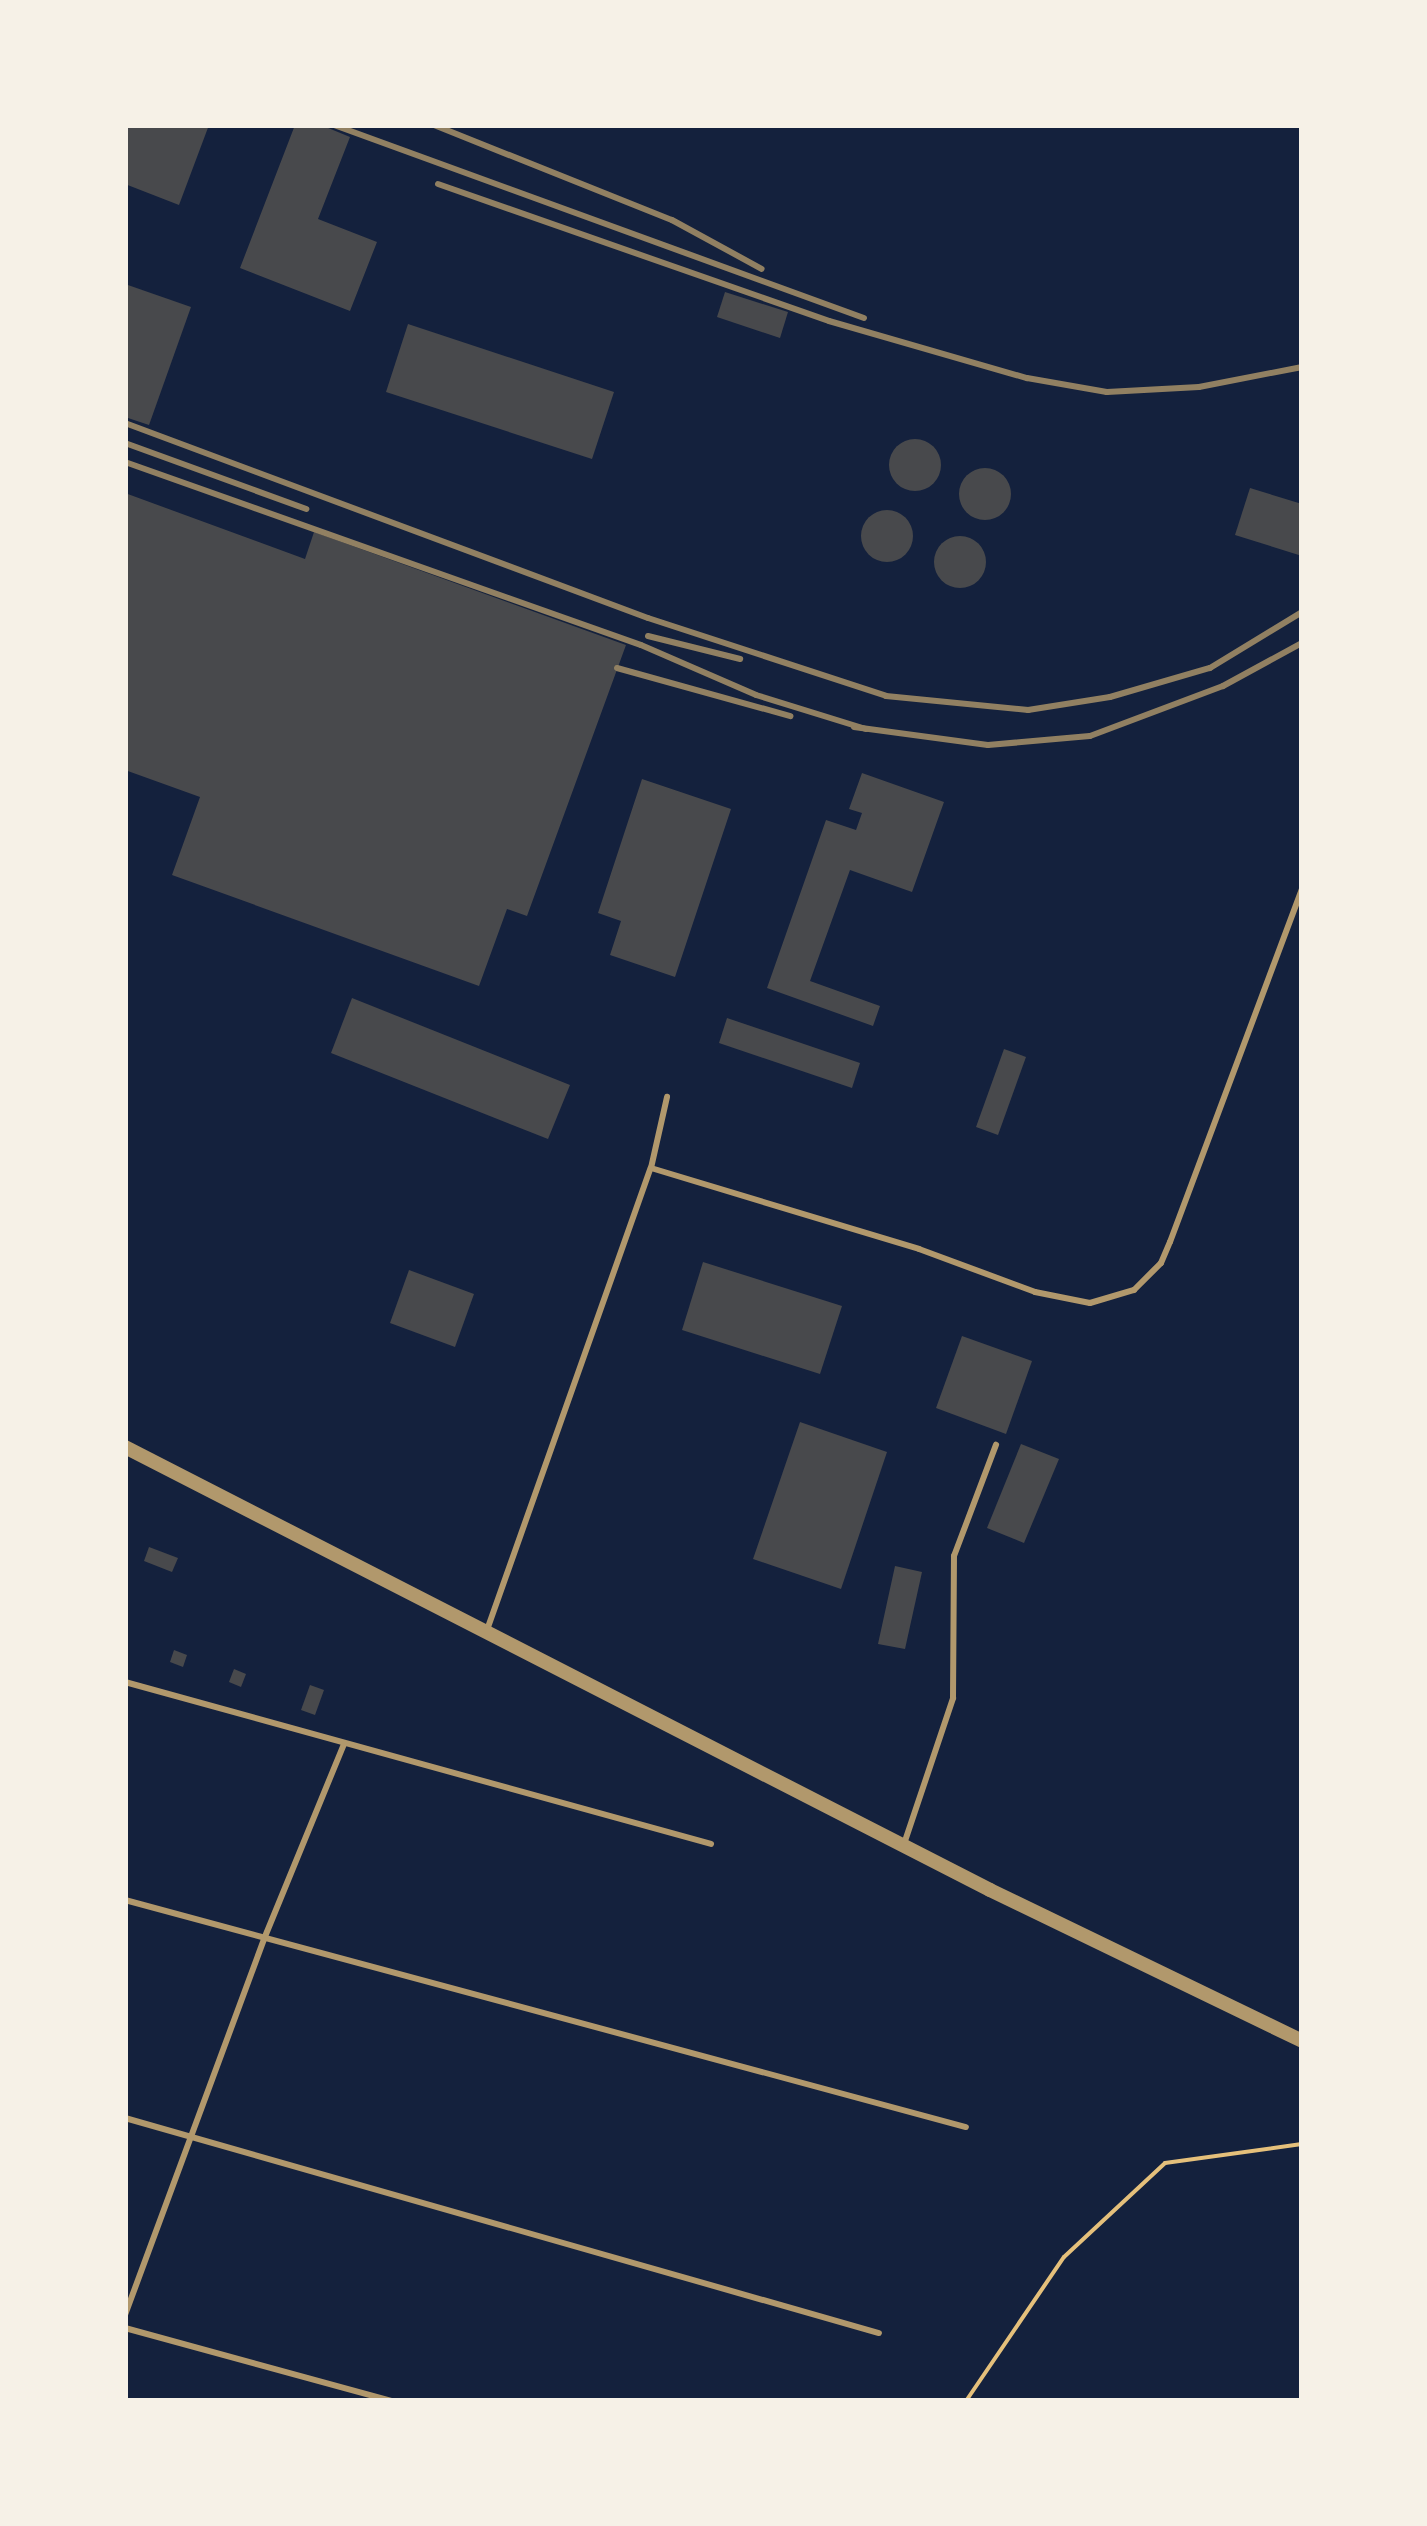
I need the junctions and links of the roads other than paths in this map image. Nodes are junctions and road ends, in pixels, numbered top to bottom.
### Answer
1 (1302, 889) edge
2 (667, 1097) dead end
3 (651, 1168) junction
4 (996, 1445) dead end
5 (125, 1448) edge
6 (488, 1630) junction
7 (125, 1682) edge
8 (344, 1744) junction
9 (711, 1844) dead end
10 (904, 1845) junction
11 (125, 1900) edge
12 (264, 1939) junction
13 (1302, 2041) edge
14 (125, 2118) edge
15 (966, 2127) dead end
16 (192, 2137) junction
17 (125, 2315) edge
18 (125, 2328) edge
19 (879, 2333) dead end
20 (391, 2401) edge

1 - 3 lane
2 - 3 lane
3 - 6 lane
4 - 10 lane
5 - 6 street
6 - 10 street
7 - 8 lane
8 - 9 lane
8 - 12 lane
10 - 13 street
11 - 12 lane
12 - 15 lane
12 - 16 lane
14 - 16 lane
16 - 17 lane
16 - 19 lane
18 - 20 lane

